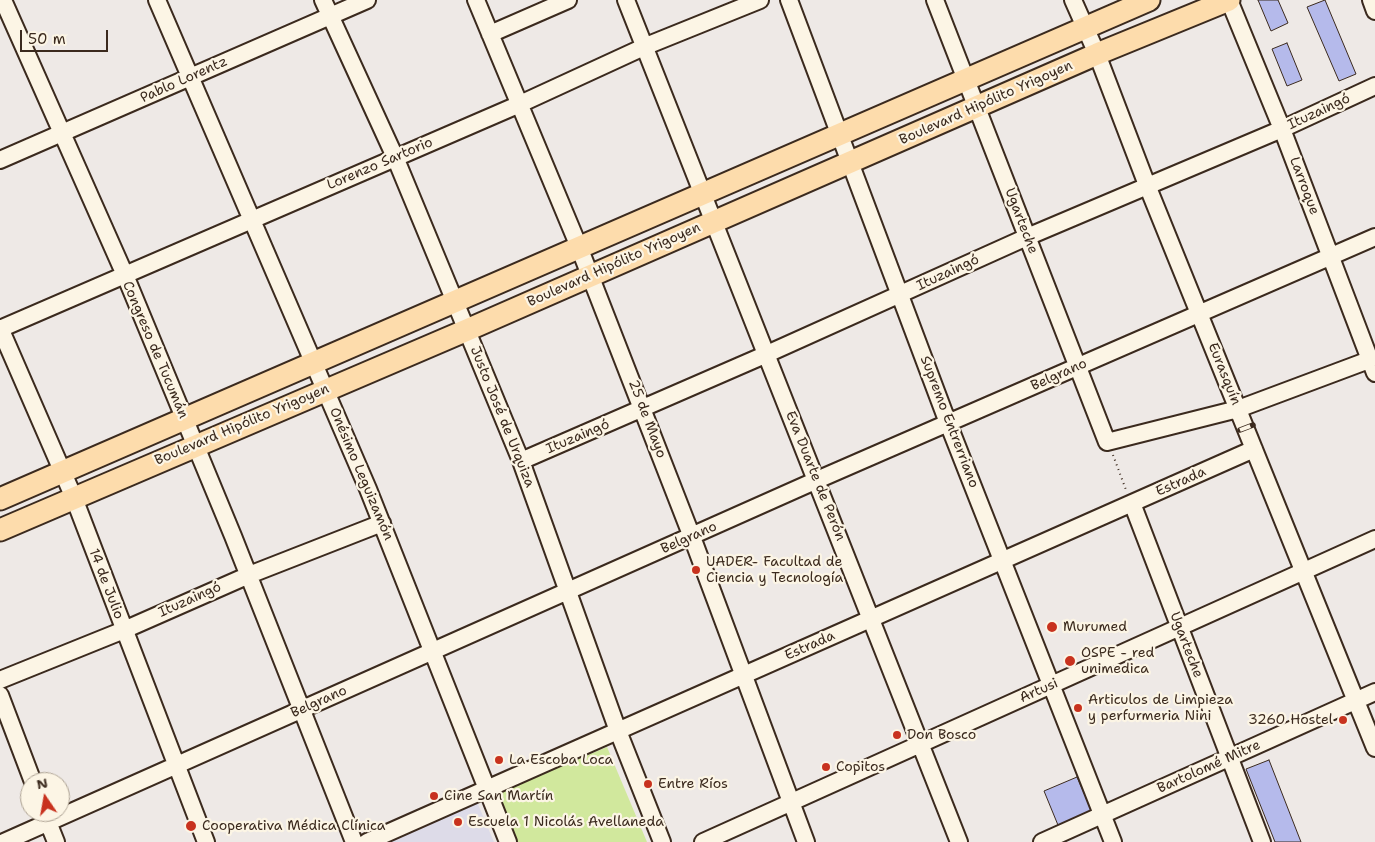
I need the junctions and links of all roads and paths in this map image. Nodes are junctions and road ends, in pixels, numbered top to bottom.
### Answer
1 (3, 0) edge
2 (158, 0) edge
3 (323, 0) edge
4 (367, 0) edge
5 (476, 0) edge
6 (568, 0) edge
7 (626, 0) edge
8 (760, 0) edge
9 (788, 0) edge
10 (935, 0) edge
11 (1073, 0) edge
12 (1149, 0) edge
13 (1229, 0) edge
14 (1370, 0) edge
15 (1375, 11) edge
16 (330, 16) junction
17 (1084, 29) junction
18 (490, 34) junction
19 (646, 46) junction
20 (1097, 54) junction
21 (190, 77) junction
22 (966, 79) junction
23 (1375, 86) edge
24 (520, 104) junction
25 (978, 107) junction
26 (1282, 129) junction
27 (62, 133) junction
28 (838, 134) junction
29 (394, 157) junction
30 (0, 160) edge
31 (849, 163) junction
32 (1147, 185) junction
33 (704, 193) junction
34 (252, 220) junction
35 (714, 221) junction
36 (1027, 236) junction
37 (1375, 237) edge
38 (580, 247) junction
39 (1331, 257) junction
40 (124, 275) junction
41 (591, 276) junction
42 (899, 295) junction
43 (454, 300) junction
44 (1199, 312) junction
45 (0, 329) edge
46 (467, 330) junction
47 (767, 354) junction
48 (313, 363) junction
49 (1077, 367) junction
50 (1372, 367) edge
51 (325, 390) junction
52 (643, 409) junction
53 (1238, 409) junction
54 (184, 419) junction
55 (948, 423) junction
56 (1107, 442) junction
57 (195, 446) junction
58 (1254, 449) junction
59 (522, 461) junction
60 (62, 472) junction
61 (817, 480) junction
62 (74, 498) junction
63 (0, 499) edge
64 (1132, 503) junction
65 (382, 523) junction
66 (0, 530) edge
67 (692, 537) junction
68 (1375, 539) edge
69 (1003, 560) junction
70 (1304, 571) junction
71 (249, 575) junction
72 (567, 593) junction
73 (872, 618) junction
74 (1180, 627) junction
75 (124, 630) junction
76 (433, 652) junction
77 (744, 675) junction
78 (0, 680) edge
79 (1051, 685) junction
80 (1375, 692) edge
81 (0, 695) edge
82 (1356, 701) junction
83 (302, 710) junction
84 (618, 731) junction
85 (921, 744) junction
86 (1375, 748) edge
87 (1230, 758) junction
88 (177, 766) junction
89 (29, 772) edge
90 (487, 789) junction
91 (791, 802) junction
92 (70, 808) edge
93 (1102, 815) junction
94 (38, 822) edge
95 (48, 822) edge
96 (4, 842) edge
97 (56, 842) edge
98 (206, 842) edge
99 (354, 842) edge
100 (367, 842) edge
101 (508, 842) edge
102 (662, 842) edge
103 (703, 842) edge
104 (806, 842) edge
105 (959, 842) edge
106 (1042, 842) edge
107 (1113, 842) edge
108 (1262, 842) edge

1 - 27 street, Congreso de Tucumán
2 - 21 street, Onésimo Leguizamón
3 - 16 street, Justo José de Urquiza
4 - 16 street, Pablo Lorentz
5 - 18 street, 25 de Mayo
6 - 18 street
7 - 19 street, Eva Duarte de Perón
8 - 19 street, Lorenzo Sartorio
9 - 28 street, Supremo Entrerriano
10 - 22 street, Ugarteche
11 - 17 street, Eurasquín
12 - 17 main road, Boulevard Hipólito Yrigoyen
13 - 20 main road, Boulevard Hipólito Yrigoyen
13 - 26 street, Larroque
14 - 15 street
16 - 21 street, Pablo Lorentz
16 - 29 street, Justo José de Urquiza
17 - 20 street, Eurasquín
17 - 22 main road, Boulevard Hipólito Yrigoyen
18 - 24 street, 25 de Mayo
19 - 24 street, Lorenzo Sartorio
19 - 33 street, Eva Duarte de Perón
20 - 25 main road, Boulevard Hipólito Yrigoyen
20 - 32 street, Eurasquín
21 - 27 street, Pablo Lorentz
21 - 34 street, Onésimo Leguizamón
22 - 25 street, Ugarteche
22 - 28 main road, Boulevard Hipólito Yrigoyen
23 - 26 street, Ituzaingó
24 - 29 street, Lorenzo Sartorio
24 - 38 street, 25 de Mayo
25 - 31 main road, Boulevard Hipólito Yrigoyen
25 - 36 street, Ugarteche
26 - 32 street, Ituzaingó
26 - 39 street, Larroque
27 - 30 street, Pablo Lorentz
27 - 40 street, Congreso de Tucumán
28 - 31 street, Supremo Entrerriano
28 - 33 main road, Boulevard Hipólito Yrigoyen
29 - 34 street, Lorenzo Sartorio
29 - 43 street, Justo José de Urquiza
31 - 35 main road, Boulevard Hipólito Yrigoyen
31 - 42 street, Supremo Entrerriano
32 - 36 street, Ituzaingó
32 - 44 street, Eurasquín
33 - 35 street, Eva Duarte de Perón
33 - 38 main road, Boulevard Hipólito Yrigoyen
34 - 40 street, Lorenzo Sartorio
34 - 48 street, Onésimo Leguizamón
35 - 41 main road, Boulevard Hipólito Yrigoyen
35 - 47 street, Eva Duarte de Perón
36 - 42 street, Ituzaingó
36 - 49 street, Ugarteche
37 - 39 street, Belgrano
38 - 41 street, 25 de Mayo
38 - 43 main road, Boulevard Hipólito Yrigoyen
39 - 44 street, Belgrano
39 - 50 street, Larroque
40 - 45 street, Lorenzo Sartorio
40 - 54 street, Congreso de Tucumán
41 - 46 main road, Boulevard Hipólito Yrigoyen
41 - 52 street, 25 de Mayo
42 - 47 street, Ituzaingó
42 - 55 street, Supremo Entrerriano
43 - 46 street, Justo José de Urquiza
43 - 48 main road, Boulevard Hipólito Yrigoyen
44 - 49 street, Belgrano
44 - 53 street, Eurasquín
45 - 60 street, 14 de Julio
46 - 51 main road, Boulevard Hipólito Yrigoyen
46 - 59 street, Justo José de Urquiza
47 - 52 street, Ituzaingó
47 - 61 street, Eva Duarte de Perón
48 - 51 street, Onésimo Leguizamón
48 - 54 main road, Boulevard Hipólito Yrigoyen
49 - 55 street, Belgrano
49 - 56 street, Ugarteche
50 - 53 street
51 - 57 main road, Boulevard Hipólito Yrigoyen
51 - 65 street, Onésimo Leguizamón
52 - 59 street, Ituzaingó
52 - 67 street, 25 de Mayo
53 - 56 street
53 - 58 street, Eurasquín
54 - 57 street, Congreso de Tucumán
54 - 60 main road, Boulevard Hipólito Yrigoyen
55 - 61 street, Belgrano
55 - 69 street, Supremo Entrerriano
56 - 64 path
57 - 62 main road, Boulevard Hipólito Yrigoyen
57 - 71 street, Congreso de Tucumán
58 - 64 street, Estrada
58 - 70 street, Eurasquín
59 - 72 street, Justo José de Urquiza
60 - 62 street, 14 de Julio
60 - 63 main road, Boulevard Hipólito Yrigoyen
61 - 67 street, Belgrano
61 - 73 street, Eva Duarte de Perón
62 - 66 main road, Boulevard Hipólito Yrigoyen
62 - 75 street, 14 de Julio
64 - 69 street, Estrada
64 - 74 street, Ugarteche
65 - 71 street, Ituzaingó
65 - 76 street, Onésimo Leguizamón
67 - 72 street, Belgrano
67 - 77 street, 25 de Mayo
68 - 70 street, Artusi
69 - 73 street, Estrada
69 - 79 street, Supremo Entrerriano
70 - 74 street, Artusi
70 - 82 street, Eurasquín
71 - 75 street, Ituzaingó
71 - 83 street, Congreso de Tucumán
72 - 76 street, Belgrano
72 - 84 street, Justo José de Urquiza
73 - 77 street, Estrada
73 - 85 street, Eva Duarte de Perón
74 - 79 street, Artusi
74 - 87 street, Ugarteche
75 - 78 street, Ituzaingó
75 - 88 street, 14 de Julio
76 - 83 street, Belgrano
76 - 90 street, Onésimo Leguizamón
77 - 84 street, Estrada
77 - 91 street, 25 de Mayo
79 - 85 street, Artusi
79 - 93 street, Supremo Entrerriano
80 - 82 street, Bartolomé Mitre
81 - 89 street
82 - 86 street, Eurasquín
82 - 87 street, Bartolomé Mitre
83 - 88 street, Belgrano
83 - 99 street, Congreso de Tucumán
84 - 90 street, Estrada
84 - 102 street, Justo José de Urquiza
85 - 91 street, Artusi
85 - 105 street, Eva Duarte de Perón
87 - 93 street, Bartolomé Mitre
87 - 108 street, Ugarteche
88 - 92 street, Belgrano
88 - 98 street, 14 de Julio
90 - 100 street, Estrada
90 - 101 street, Onésimo Leguizamón
91 - 103 street, Artusi
91 - 104 street, 25 de Mayo
93 - 106 street, Bartolomé Mitre
93 - 107 street, Supremo Entrerriano
94 - 96 street, Belgrano
95 - 97 street

